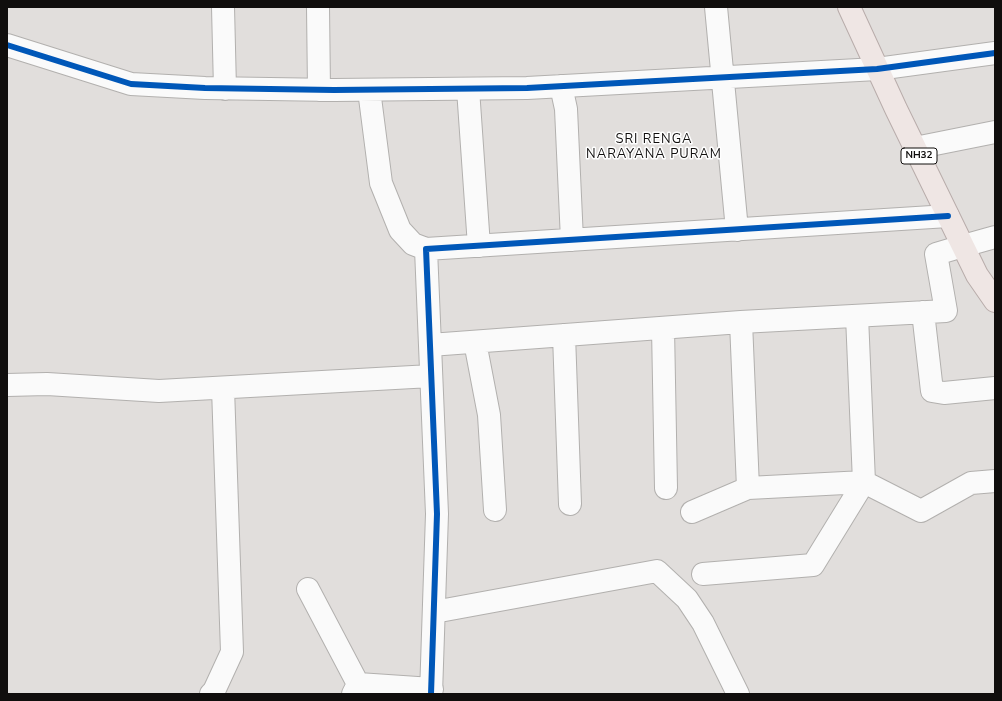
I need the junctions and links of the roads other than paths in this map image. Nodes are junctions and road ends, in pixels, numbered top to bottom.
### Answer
1 (223, 7) edge
2 (318, 7) edge
3 (716, 7) edge
4 (849, 7) edge
5 (7, 45) edge
6 (995, 53) edge
7 (877, 69) junction
8 (723, 77) junction
9 (560, 86) junction
10 (225, 88) junction
11 (468, 89) junction
12 (319, 90) junction
13 (369, 90) junction
14 (995, 132) edge
15 (915, 148) junction
16 (948, 216) junction
17 (737, 230) junction
18 (995, 238) edge
19 (572, 240) junction
20 (478, 246) junction
21 (963, 246) junction
22 (426, 249) junction
23 (995, 301) edge
24 (923, 312) junction
25 (857, 316) junction
26 (741, 322) junction
27 (663, 328) junction
28 (564, 335) junction
29 (475, 342) junction
30 (430, 345) junction
31 (431, 376) junction
32 (7, 385) edge
33 (223, 388) junction
34 (995, 388) edge
35 (995, 481) edge
36 (864, 482) junction
37 (666, 488) dead end
38 (748, 488) junction
39 (570, 504) dead end
40 (495, 510) dead end
41 (692, 512) dead end
42 (703, 574) dead end
43 (308, 589) dead end
44 (434, 612) junction
45 (355, 689) edge
46 (431, 692) edge
47 (211, 694) edge
48 (738, 694) edge

1 - 10 street
2 - 12 street
3 - 8 street
4 - 7 highway, NH32
5 - 10 street
6 - 7 street
7 - 8 street
7 - 15 highway, NH32
8 - 9 street
8 - 17 street
9 - 11 street
9 - 19 street
10 - 12 street
11 - 13 street
11 - 20 street
12 - 13 street
13 - 22 street
14 - 15 street
15 - 16 highway, NH32
16 - 17 street
16 - 21 highway, NH32
17 - 19 street
18 - 21 street
19 - 20 street
20 - 22 street
21 - 23 highway, NH32
21 - 24 street
22 - 30 street
24 - 25 street
24 - 34 street
25 - 26 street
25 - 36 street
26 - 27 street
26 - 38 street
27 - 28 street
27 - 37 street
28 - 29 street
28 - 39 street
29 - 30 street
29 - 40 street
30 - 31 street
31 - 33 street
31 - 44 street
32 - 33 street
33 - 47 street
35 - 36 street
36 - 38 street
36 - 42 street
38 - 41 street
43 - 45 street
44 - 46 street
44 - 48 street
45 - 46 street

